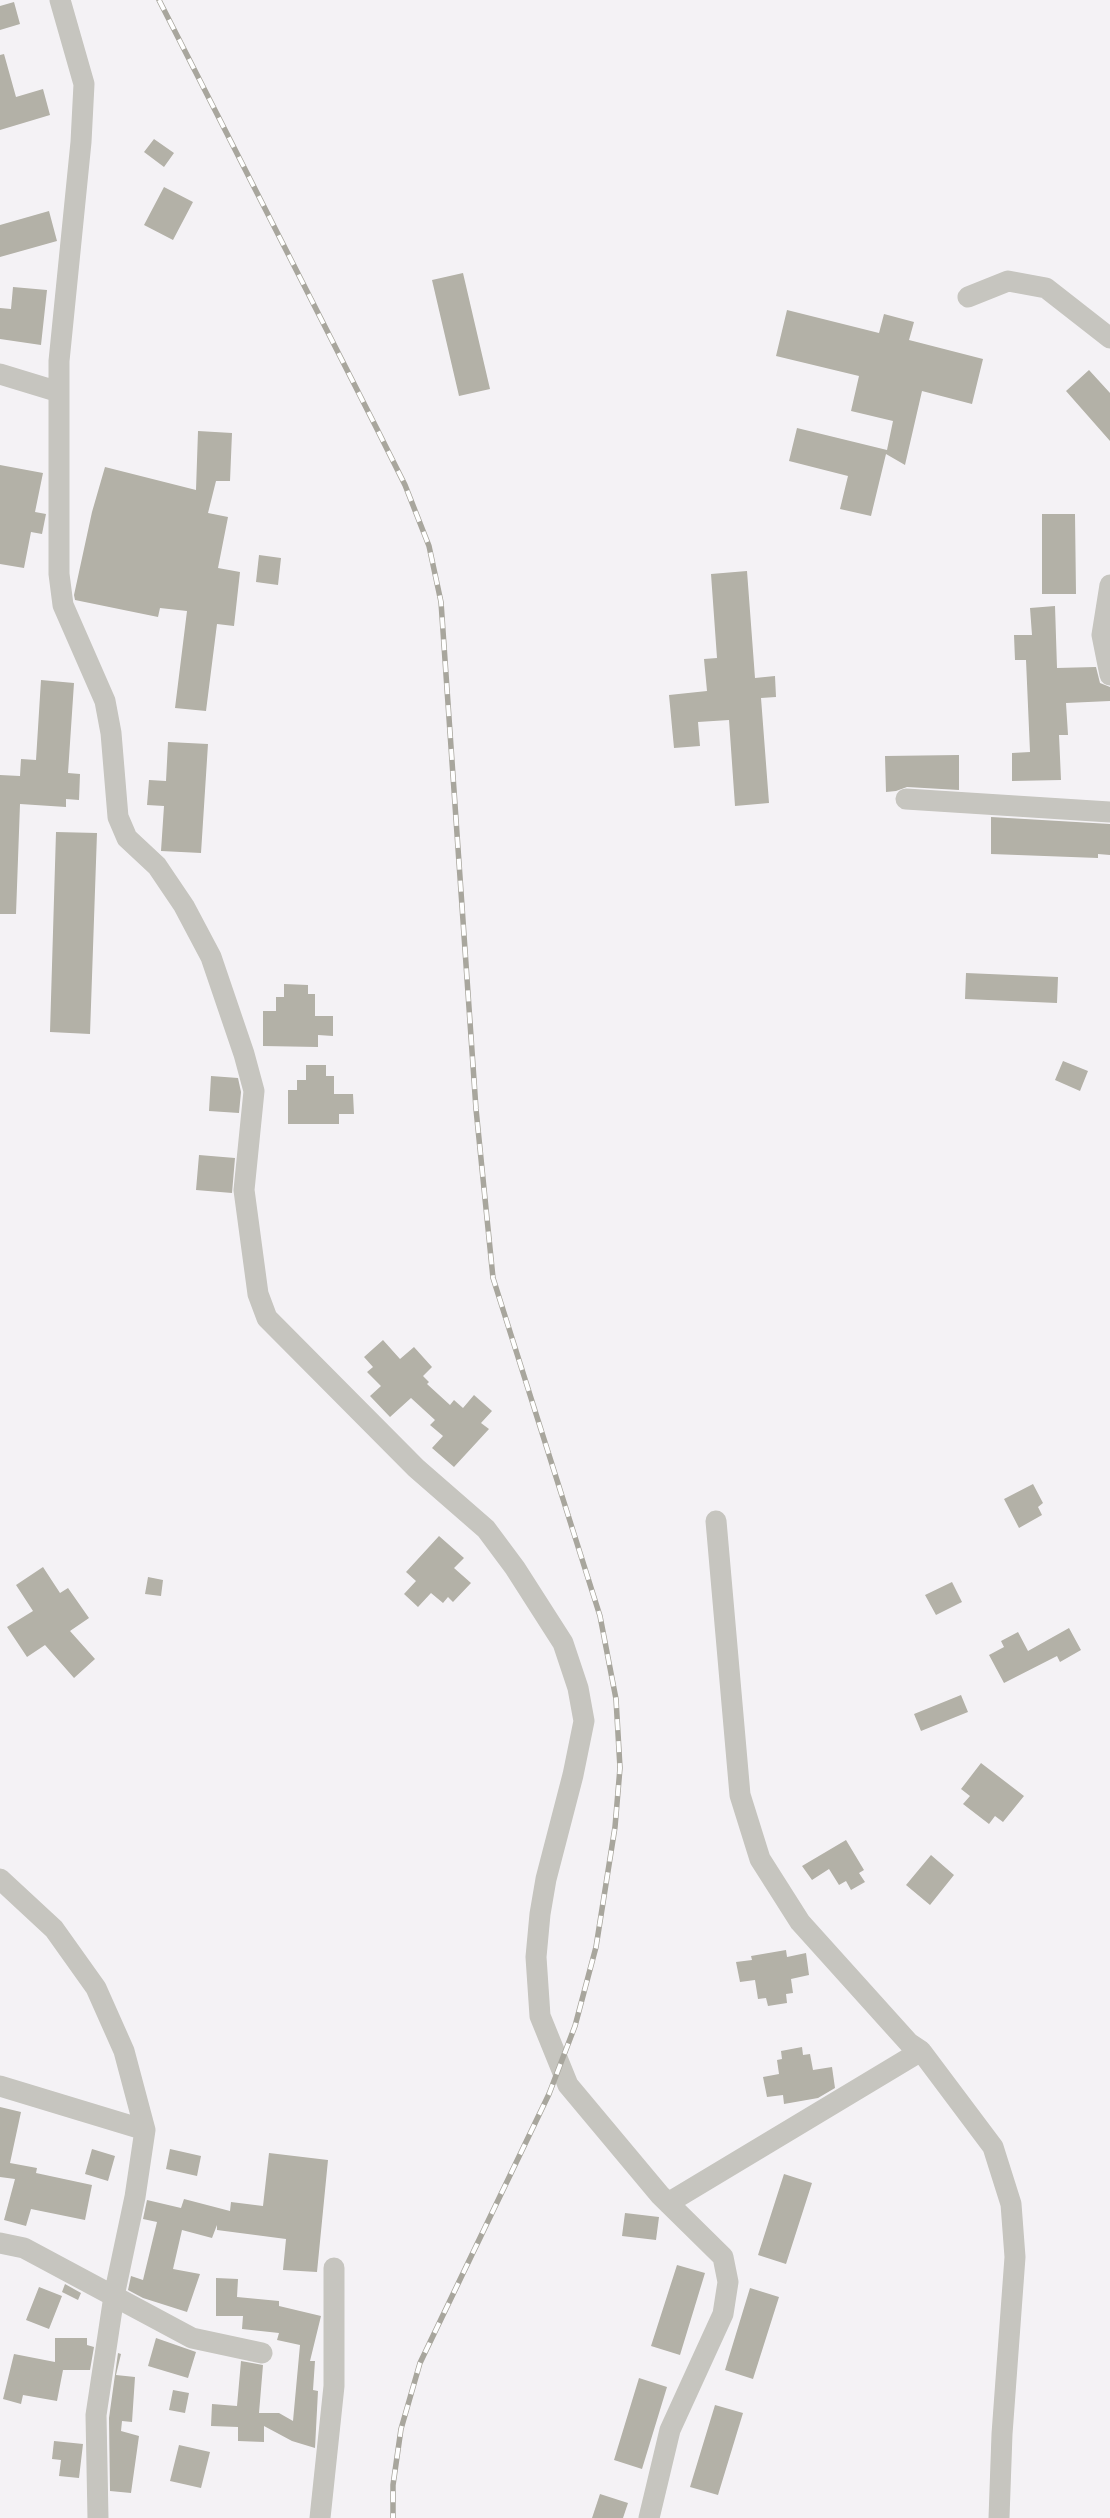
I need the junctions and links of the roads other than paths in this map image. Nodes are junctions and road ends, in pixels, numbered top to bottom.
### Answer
1 (60, 0) edge
2 (968, 297) dead end
3 (1110, 338) edge
4 (0, 374) edge
5 (59, 392) junction
6 (1110, 585) edge
7 (1110, 675) edge
8 (906, 799) dead end
9 (1110, 812) edge
10 (716, 1521) dead end
11 (0, 1879) edge
12 (921, 2051) junction
13 (0, 2086) edge
14 (145, 2130) junction
15 (668, 2203) junction
16 (0, 2243) edge
17 (334, 2268) dead end
18 (114, 2296) junction
19 (262, 2353) dead end
20 (98, 2518) edge
21 (320, 2518) edge
22 (649, 2518) edge
23 (999, 2518) edge

1 - 5 street
2 - 3 street
4 - 5 street
5 - 15 street
6 - 7 street
8 - 9 street
10 - 12 street
11 - 14 street
12 - 15 street
12 - 23 street
13 - 14 street
14 - 18 street
15 - 22 street
16 - 18 street
17 - 21 street
18 - 19 street
18 - 20 street

